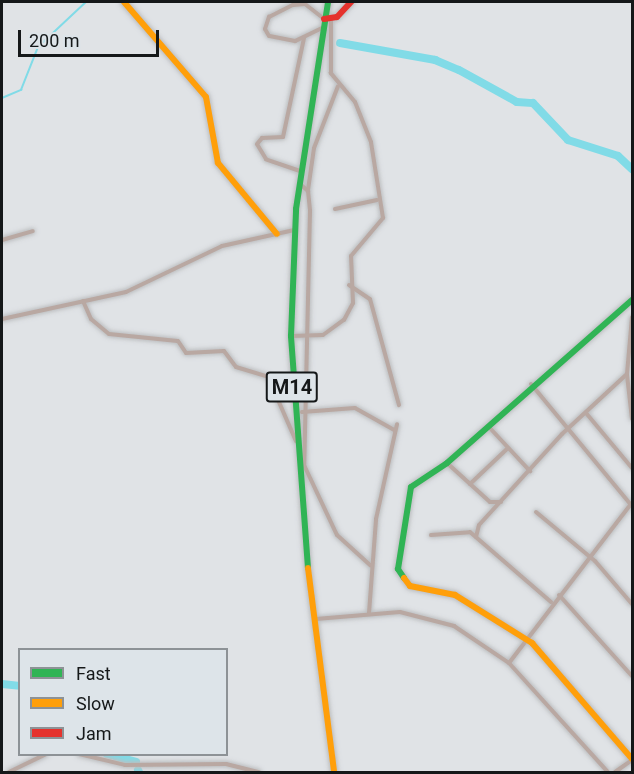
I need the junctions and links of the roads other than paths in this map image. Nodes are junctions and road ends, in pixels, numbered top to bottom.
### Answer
1 (124, 2) edge
2 (328, 2) edge
3 (351, 2) edge
4 (327, 20) junction
5 (322, 28) junction
6 (304, 39) junction
7 (338, 86) junction
8 (300, 171) junction
9 (299, 184) junction
10 (308, 191) junction
11 (376, 200) junction
12 (336, 209) dead end
13 (295, 229) junction
14 (33, 231) dead end
15 (277, 234) junction
16 (2, 240) edge
17 (349, 285) junction
18 (633, 300) edge
19 (83, 301) junction
20 (633, 316) edge
21 (2, 319) edge
22 (291, 336) junction
23 (307, 337) junction
24 (627, 374) junction
25 (531, 384) junction
26 (399, 405) dead end
27 (293, 412) junction
28 (304, 412) junction
29 (586, 412) junction
30 (633, 419) edge
31 (397, 424) dead end
32 (488, 425) junction
33 (568, 428) junction
34 (394, 430) junction
35 (296, 441) junction
36 (508, 448) junction
37 (297, 451) junction
38 (447, 463) junction
39 (304, 466) junction
40 (633, 468) edge
41 (530, 471) junction
42 (471, 484) junction
43 (490, 502) junction
44 (501, 502) junction
45 (632, 505) edge
46 (536, 512) dead end
47 (489, 515) junction
48 (479, 525) junction
49 (464, 531) junction
50 (431, 536) dead end
51 (476, 537) junction
52 (586, 559) junction
53 (370, 565) junction
54 (559, 595) junction
55 (551, 602) junction
56 (633, 604) edge
57 (369, 614) junction
58 (315, 619) junction
59 (524, 641) junction
60 (508, 663) junction
61 (633, 676) edge
62 (42, 756) edge
63 (88, 756) edge
64 (632, 759) edge
65 (20, 766) junction
66 (9, 772) edge
67 (23, 772) edge
68 (259, 772) edge
69 (334, 772) edge
70 (608, 772) edge
71 (615, 772) edge

1 - 15 main road
2 - 4 main road, M14
3 - 4 main road
4 - 5 main road, M14
4 - 6 street
4 - 7 street
5 - 6 street
5 - 8 main road, M14
6 - 8 street
7 - 10 street
7 - 11 street
8 - 9 main road, M14
9 - 10 street
9 - 13 main road, M14
10 - 23 street
11 - 12 street
11 - 17 street
13 - 15 street
13 - 22 main road, M14
14 - 16 street
15 - 19 street
17 - 23 street
17 - 26 street
18 - 25 main road
19 - 21 street
19 - 35 street
20 - 24 street
22 - 23 street
22 - 27 main road, M14
23 - 28 street
24 - 29 street
24 - 30 street
25 - 32 main road
25 - 33 street
27 - 28 street
27 - 35 main road, M14
28 - 34 street
28 - 39 street
29 - 33 street
29 - 40 street
31 - 34 street
32 - 36 street
32 - 38 main road
33 - 41 street
33 - 45 street
34 - 53 street
35 - 37 main road, M14
36 - 41 street
36 - 42 street
37 - 39 street
37 - 58 main road, M14
38 - 42 street
38 - 59 main road
39 - 53 street
41 - 44 street
42 - 43 street
43 - 44 street
43 - 47 street
44 - 47 street
45 - 52 street
46 - 52 street
47 - 48 street
48 - 49 street
48 - 51 street
49 - 50 street
49 - 51 street
51 - 55 street
52 - 54 street
52 - 56 street
53 - 57 street
54 - 55 street
54 - 61 street
55 - 59 street
57 - 58 street
57 - 60 street
58 - 69 main road, M14
59 - 60 street
59 - 64 main road
60 - 70 street
62 - 65 street
63 - 68 street
64 - 71 street
65 - 66 street
65 - 67 street

